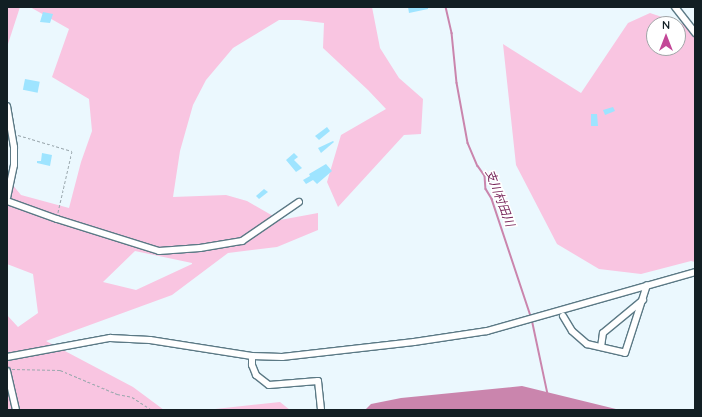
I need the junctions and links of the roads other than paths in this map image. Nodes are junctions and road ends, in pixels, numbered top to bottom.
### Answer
1 (675, 7) edge
2 (695, 33) edge
3 (7, 106) edge
4 (7, 197) edge
5 (7, 201) edge
6 (299, 202) dead end
7 (695, 272) edge
8 (646, 285) junction
9 (643, 300) junction
10 (563, 316) dead end
11 (601, 347) junction
12 (252, 356) junction
13 (7, 357) edge
14 (7, 371) edge
15 (16, 410) edge
16 (321, 410) edge

1 - 2 street
3 - 4 street
5 - 6 street
7 - 8 street
8 - 9 street
8 - 12 street
9 - 11 street
9 - 11 street
10 - 11 street
12 - 13 street
12 - 16 street
14 - 15 street

